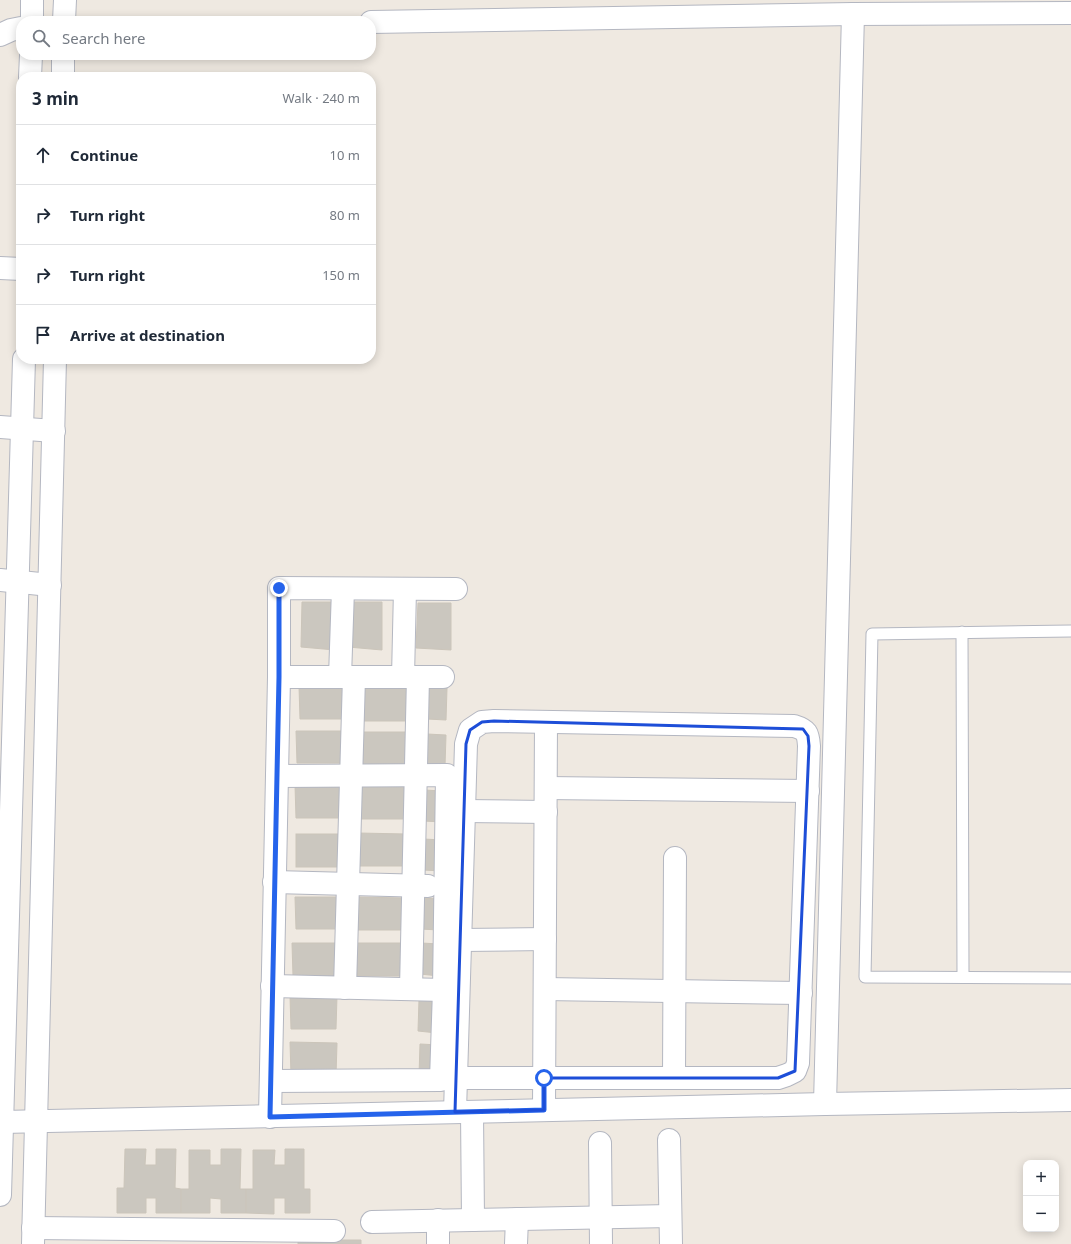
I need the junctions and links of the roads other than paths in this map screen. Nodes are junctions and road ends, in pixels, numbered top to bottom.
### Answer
1 (32, 0) edge
2 (64, 0) edge
3 (1071, 13) edge
4 (853, 14) junction
5 (32, 16) edge
6 (64, 16) edge
7 (376, 22) edge
8 (16, 29) edge
9 (0, 35) edge
10 (31, 60) edge
11 (63, 60) edge
12 (30, 72) edge
13 (62, 72) edge
14 (0, 268) edge
15 (16, 269) edge
16 (24, 364) edge
17 (55, 364) edge
18 (0, 428) edge
19 (22, 429) junction
20 (54, 431) junction
21 (9, 581) edge
22 (50, 585) junction
23 (343, 589) junction
24 (405, 589) junction
25 (456, 589) dead end
26 (1071, 630) edge
27 (962, 632) junction
28 (279, 677) junction
29 (347, 677) junction
30 (411, 677) junction
31 (443, 677) dead end
32 (546, 722) junction
33 (7, 749) edge
34 (46, 749) junction
35 (416, 775) junction
36 (277, 776) junction
37 (351, 776) junction
38 (546, 788) junction
39 (808, 790) junction
40 (464, 811) junction
41 (546, 812) junction
42 (675, 858) dead end
43 (274, 882) junction
44 (348, 884) junction
45 (414, 886) junction
46 (445, 886) junction
47 (545, 939) junction
48 (460, 940) junction
49 (963, 977) junction
50 (1071, 978) edge
51 (272, 986) junction
52 (345, 988) junction
53 (411, 989) junction
54 (545, 989) junction
55 (444, 990) junction
56 (674, 991) junction
57 (801, 993) junction
58 (457, 1078) junction
59 (544, 1078) junction
60 (674, 1078) junction
61 (270, 1080) junction
62 (1071, 1100) edge
63 (825, 1104) junction
64 (544, 1110) junction
65 (464, 1112) junction
66 (270, 1117) junction
67 (2, 1122) junction
68 (36, 1122) junction
69 (669, 1140) dead end
70 (600, 1143) dead end
71 (0, 1195) edge
72 (670, 1216) junction
73 (601, 1217) junction
74 (517, 1219) junction
75 (438, 1220) junction
76 (473, 1220) junction
77 (372, 1222) dead end
78 (334, 1231) dead end
79 (33, 1236) edge
80 (78, 1236) edge
81 (255, 1237) edge
82 (438, 1244) edge
83 (516, 1244) edge
84 (601, 1244) edge
85 (671, 1244) edge

1 - 5 street
2 - 6 street
3 - 4 street
4 - 7 street
4 - 63 street
8 - 9 street
10 - 12 street
11 - 13 street
14 - 15 street
16 - 19 street
17 - 20 street
18 - 19 street
19 - 20 street
19 - 21 street
20 - 22 street
21 - 22 street
21 - 33 street
22 - 34 street
23 - 24 street
23 - 28 street
23 - 29 street
24 - 25 street
24 - 30 street
26 - 27 lane
27 - 49 lane
27 - 49 lane
28 - 29 street
28 - 36 street
29 - 30 street
29 - 37 street
30 - 31 street
30 - 35 street
32 - 38 street
32 - 39 street
32 - 40 street
33 - 34 street
33 - 67 street
34 - 68 street
35 - 37 street
35 - 45 street
35 - 46 street
36 - 37 street
36 - 43 street
37 - 44 street
38 - 39 street
38 - 41 street
39 - 57 street
40 - 41 street
40 - 48 street
41 - 47 street
42 - 56 street
43 - 44 street
43 - 51 street
44 - 45 street
44 - 52 street
45 - 46 street
45 - 53 street
46 - 55 street
47 - 48 street
47 - 54 street
48 - 58 street
49 - 50 lane
51 - 52 street
51 - 61 street
52 - 53 street
53 - 55 street
54 - 56 street
54 - 59 street
55 - 61 street
56 - 57 street
56 - 60 street
57 - 60 street
58 - 59 street
58 - 65 street
59 - 60 street
59 - 64 street
61 - 66 street
62 - 63 street
63 - 64 street
64 - 65 street
65 - 66 street
65 - 76 street
66 - 68 street
67 - 68 street
67 - 71 street
68 - 79 street
69 - 72 street
70 - 73 street
72 - 73 street
72 - 85 street
73 - 74 street
73 - 84 street
74 - 76 street
74 - 83 street
75 - 76 street
75 - 77 street
75 - 82 street
78 - 81 street
79 - 80 street
80 - 81 street

